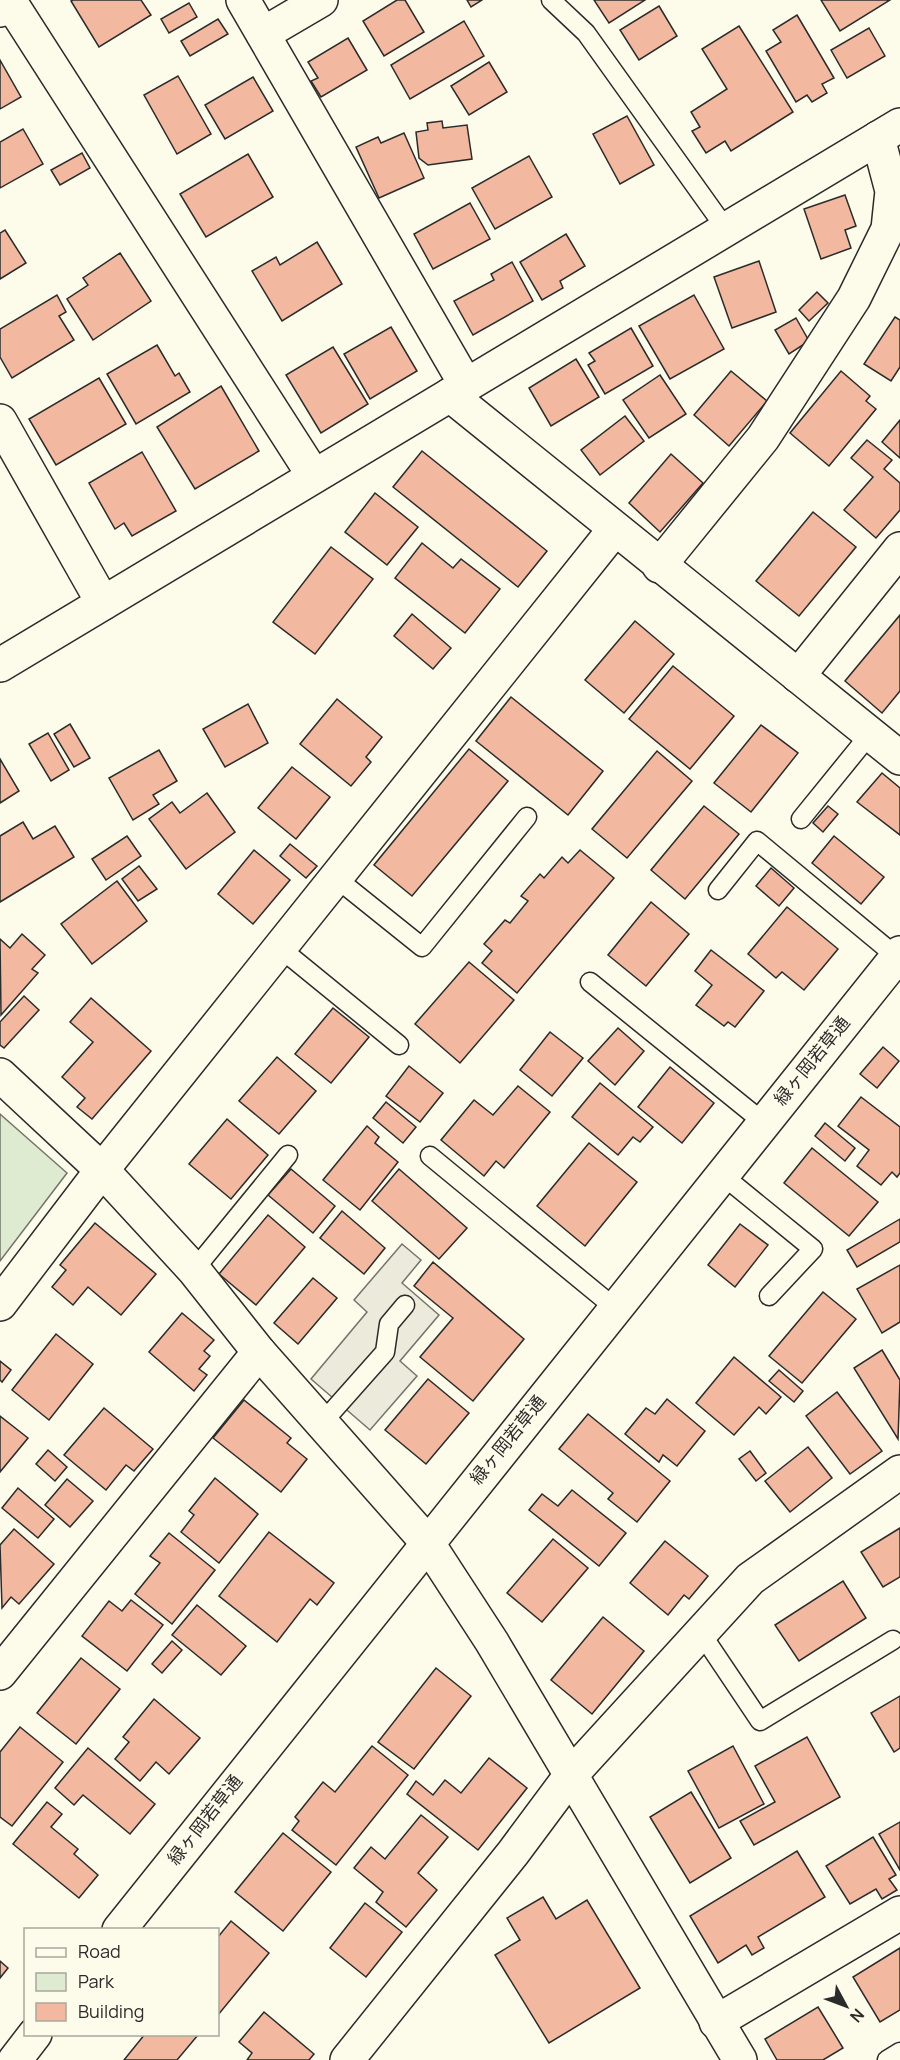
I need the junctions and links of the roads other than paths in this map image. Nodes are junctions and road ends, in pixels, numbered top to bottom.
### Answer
1 (243, 0) edge
2 (321, 0) edge
3 (551, 0) edge
4 (0, 10) edge
5 (263, 34) junction
6 (889, 132) edge
7 (726, 229) junction
8 (458, 390) junction
9 (0, 421) edge
10 (314, 476) junction
11 (614, 530) junction
12 (900, 549) edge
13 (659, 566) junction
14 (104, 603) junction
15 (0, 665) edge
16 (798, 676) junction
17 (870, 734) junction
18 (900, 758) edge
19 (527, 818) dead end
20 (801, 819) dead end
21 (336, 878) junction
22 (718, 890) dead end
23 (280, 948) junction
24 (898, 955) edge
25 (590, 982) dead end
26 (399, 1045) dead end
27 (0, 1075) edge
28 (763, 1122) junction
29 (288, 1155) dead end
30 (430, 1156) dead end
31 (102, 1170) junction
32 (722, 1174) junction
33 (194, 1270) junction
34 (769, 1296) dead end
35 (0, 1304) edge
36 (405, 1305) dead end
37 (615, 1308) junction
38 (259, 1352) junction
39 (322, 1423) junction
40 (900, 1472) edge
41 (427, 1542) junction
42 (701, 1633) junction
43 (892, 1640) dead end
44 (0, 1673) edge
45 (571, 1775) junction
46 (900, 1913) edge
47 (120, 1928) edge
48 (716, 2022) junction
49 (33, 2036) edge
50 (900, 2052) edge
51 (15, 2060) edge
52 (347, 2060) edge
53 (740, 2060) edge
54 (887, 2060) edge

1 - 5 street
2 - 5 street
3 - 7 lane
4 - 10 street
5 - 8 street
6 - 7 street
6 - 13 street
7 - 8 street
8 - 10 street
8 - 11 street
9 - 14 street
10 - 14 street
11 - 13 street
11 - 21 street
12 - 16 street
13 - 16 street
14 - 15 street
16 - 17 street
17 - 18 street
17 - 20 lane
19 - 21 lane
21 - 23 street
22 - 24 lane
23 - 26 lane
23 - 31 street
24 - 28 street, 緑ヶ岡若草通
25 - 28 lane
27 - 31 street
28 - 32 street, 緑ヶ岡若草通
29 - 33 lane
30 - 37 lane
31 - 33 street
31 - 35 street
32 - 34 lane
32 - 37 street, 緑ヶ岡若草通
33 - 38 street
36 - 39 lane
37 - 41 street, 緑ヶ岡若草通
38 - 39 street
38 - 44 street
39 - 41 street
40 - 42 street
41 - 45 street
41 - 47 street, 緑ヶ岡若草通
42 - 43 lane
42 - 45 street
45 - 48 street
45 - 52 street
46 - 48 street
48 - 53 street
49 - 51 street
50 - 54 lane

